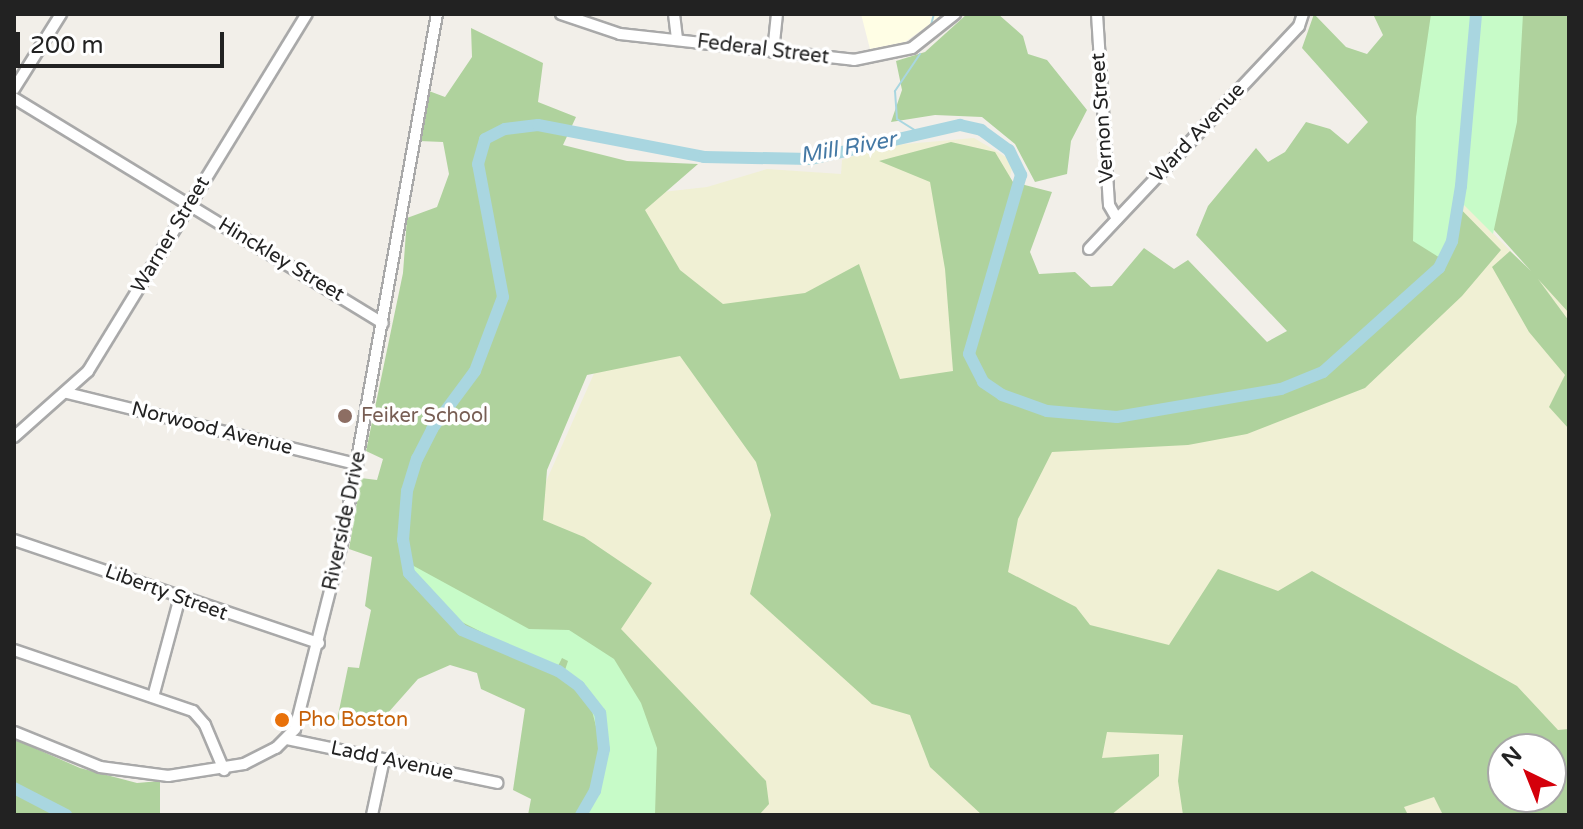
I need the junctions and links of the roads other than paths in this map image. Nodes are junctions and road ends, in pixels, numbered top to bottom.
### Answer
1 (61, 14) edge
2 (307, 14) edge
3 (437, 14) edge
4 (561, 14) edge
5 (674, 14) edge
6 (777, 14) edge
7 (955, 14) edge
8 (1097, 14) edge
9 (1303, 14) edge
10 (677, 40) junction
11 (773, 52) junction
12 (14, 89) edge
13 (14, 98) edge
14 (189, 205) junction
15 (1117, 219) junction
16 (1089, 249) dead end
17 (383, 323) junction
18 (67, 393) junction
19 (14, 437) edge
20 (357, 464) junction
21 (14, 540) edge
22 (180, 597) junction
23 (319, 643) junction
24 (14, 650) edge
25 (153, 697) junction
26 (14, 732) edge
27 (287, 739) junction
28 (384, 759) junction
29 (224, 770) junction
30 (497, 783) dead end
31 (372, 815) edge

1 - 12 street
2 - 14 street, Warner Street
3 - 17 street, Riverside Drive
4 - 10 street, Federal Street
5 - 10 street
6 - 11 street
7 - 11 street, Federal Street
8 - 15 street, Vernon Street
9 - 15 street, Ward Avenue
10 - 11 street, Federal Street
13 - 14 street, Hinckley Street
14 - 17 street, Hinckley Street
14 - 18 street, Warner Street
15 - 16 street, Ward Avenue
17 - 20 street, Riverside Drive
18 - 19 street, Warner Street
18 - 20 street, Norwood Avenue
20 - 23 street, Riverside Drive
21 - 22 street, Liberty Street
22 - 23 street, Liberty Street
22 - 25 street
23 - 27 street, Riverside Drive
24 - 25 street
25 - 29 street
26 - 29 street
27 - 28 street, Ladd Avenue
27 - 29 street
28 - 30 street, Ladd Avenue
28 - 31 street

